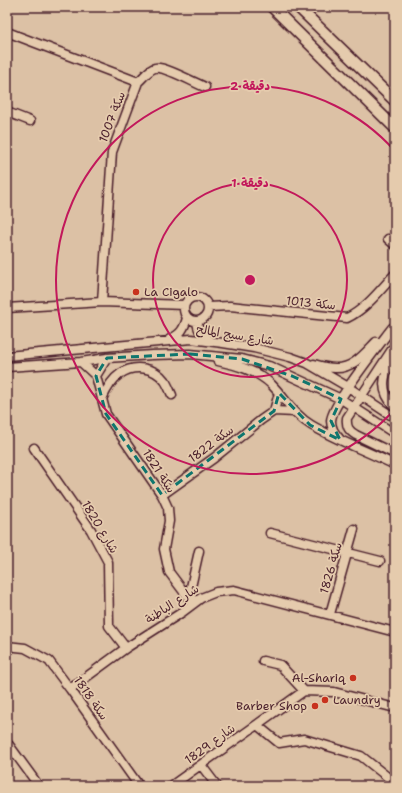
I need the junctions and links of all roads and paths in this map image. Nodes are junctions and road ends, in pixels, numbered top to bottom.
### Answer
1 (272, 7) edge
2 (298, 7) edge
3 (7, 32) edge
4 (138, 82) junction
5 (205, 87) dead end
6 (395, 101) edge
7 (7, 112) edge
8 (30, 121) dead end
9 (395, 128) edge
10 (388, 239) dead end
11 (395, 245) edge
12 (395, 274) edge
13 (102, 302) junction
14 (184, 304) junction
15 (208, 307) junction
16 (7, 308) edge
17 (187, 318) junction
18 (197, 321) junction
19 (393, 326) edge
20 (166, 341) junction
21 (212, 341) junction
22 (395, 345) edge
23 (395, 350) edge
24 (190, 354) junction
25 (7, 356) edge
26 (107, 358) junction
27 (81, 362) junction
28 (307, 363) junction
29 (7, 367) edge
30 (96, 376) junction
31 (348, 387) junction
32 (279, 393) junction
33 (172, 395) dead end
34 (362, 396) junction
35 (102, 399) junction
36 (341, 399) junction
37 (395, 407) edge
38 (354, 408) junction
39 (274, 411) junction
40 (295, 412) junction
41 (395, 418) edge
42 (395, 434) edge
43 (340, 440) junction
44 (34, 448) dead end
45 (395, 454) edge
46 (395, 465) edge
47 (162, 495) junction
48 (354, 528) dead end
49 (270, 534) dead end
50 (199, 551) dead end
51 (348, 552) junction
52 (380, 561) dead end
53 (193, 604) junction
54 (330, 614) junction
55 (395, 632) edge
56 (7, 646) edge
57 (126, 648) junction
58 (263, 661) dead end
59 (70, 689) junction
60 (304, 691) junction
61 (395, 708) edge
62 (257, 724) junction
63 (8, 746) edge
64 (201, 765) junction
65 (395, 783) edge
66 (39, 786) edge
67 (139, 786) edge
68 (171, 786) edge
69 (217, 786) edge

1 - 9 main road
2 - 6 main road
3 - 4 street, سكة 1007
4 - 5 street
4 - 13 street, سكة 1007
7 - 8 street
10 - 11 street
12 - 15 street, سكة 1013
13 - 14 street
13 - 16 street
14 - 15 street
14 - 17 street
15 - 18 street
17 - 18 street
17 - 20 street
18 - 21 street
19 - 28 street
19 - 31 street
20 - 21 street, شارع سيح المالح
20 - 25 street, شارع سيح المالح
21 - 28 street, شارع سيح المالح
22 - 34 street
23 - 37 street
24 - 26 street, شارع سيح المالح
24 - 32 street
24 - 36 street, شارع سيح المالح
26 - 27 street, شارع سيح المالح
26 - 30 street
27 - 29 street, شارع سيح المالح
27 - 30 street
28 - 31 street, شارع سيح المالح
30 - 35 street, سكة 1821
31 - 34 street, شارع سيح المالح
31 - 36 street
32 - 39 street
32 - 40 street
33 - 35 street
34 - 38 street
34 - 41 street, شارع سيح المالح
35 - 47 street, سكة 1821
36 - 38 street, شارع سيح المالح
36 - 43 street
38 - 42 street, شارع سيح المالح
38 - 45 street
39 - 40 street
39 - 47 street, سكة 1822
40 - 43 street
43 - 46 street
44 - 57 street, 1820 شارع
47 - 53 street, سكة 1821
48 - 51 street, سكة 1826
49 - 51 street
50 - 53 street
51 - 52 street
51 - 54 street, سكة 1826
53 - 54 street, شارع الباطنة
53 - 57 street, شارع الباطنة
54 - 55 street, شارع الباطنة
56 - 59 street, سكة 1818
57 - 59 street, شارع الباطنة
58 - 60 street
59 - 67 street, سكة 1818
60 - 61 street
60 - 62 street, 1829 شارع
62 - 64 street, 1829 شارع
62 - 65 street
63 - 66 street
64 - 68 street, 1829 شارع
64 - 69 street

